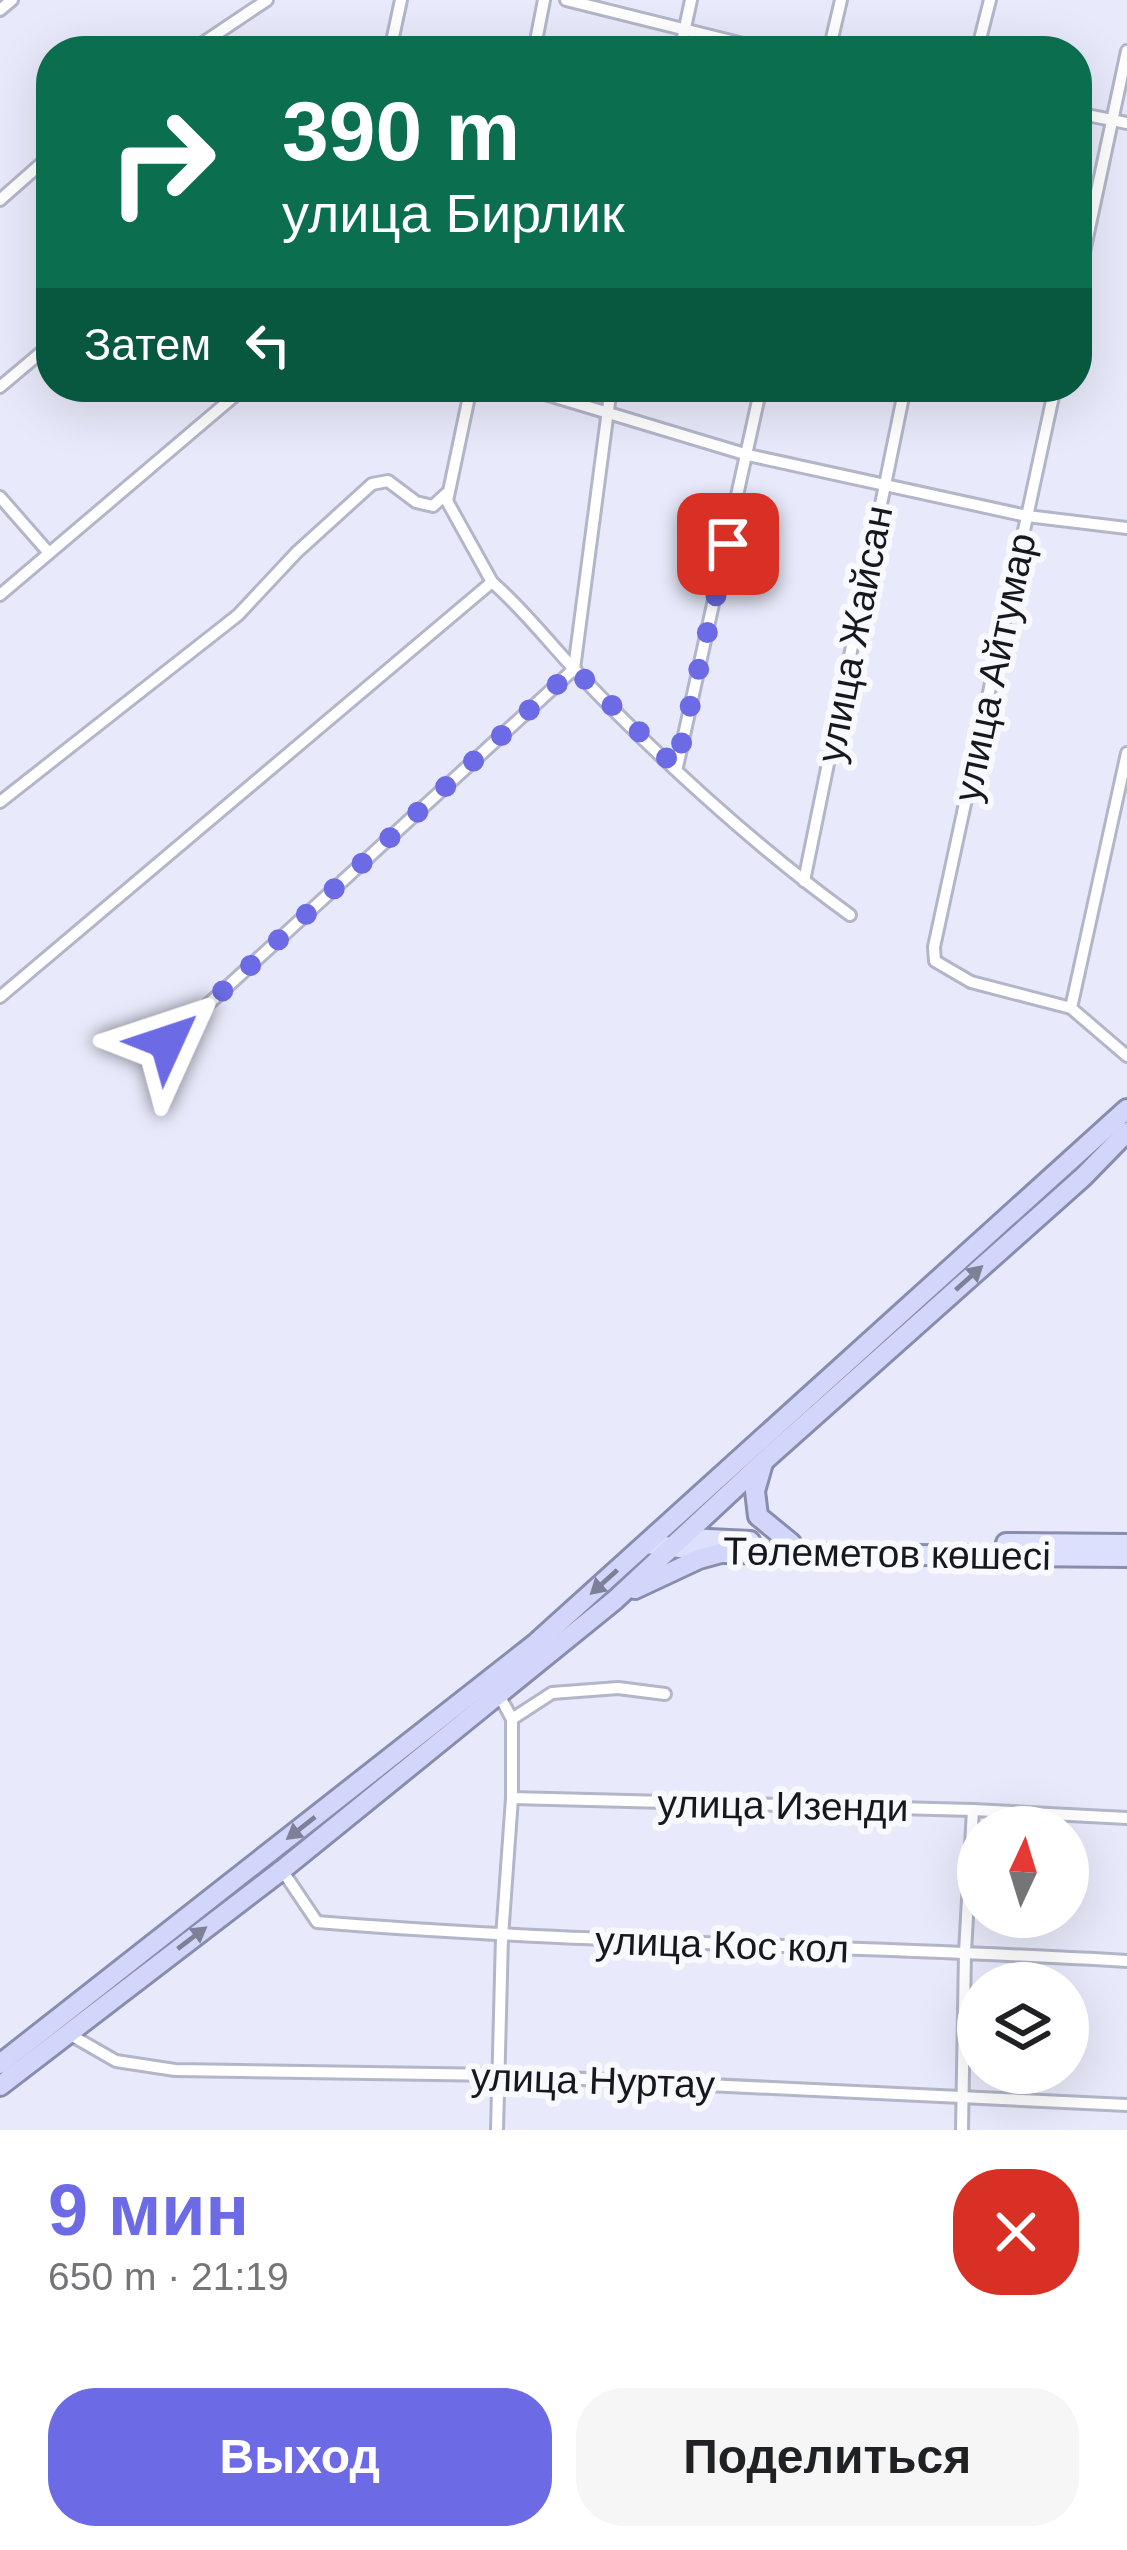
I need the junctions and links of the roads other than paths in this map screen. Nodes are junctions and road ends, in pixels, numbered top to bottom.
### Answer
1 (12, 0) edge
2 (267, 0) edge
3 (401, 0) edge
4 (544, 0) edge
5 (566, 0) edge
6 (691, 0) edge
7 (841, 0) edge
8 (990, 0) edge
9 (0, 10) edge
10 (684, 31) junction
11 (213, 36) edge
12 (393, 36) edge
13 (537, 36) edge
14 (683, 36) edge
15 (706, 36) edge
16 (833, 36) edge
17 (981, 36) edge
18 (1127, 51) edge
19 (1092, 116) edge
20 (1113, 120) junction
21 (1127, 123) edge
22 (36, 168) edge
23 (0, 200) edge
24 (1092, 216) edge
25 (36, 357) edge
26 (0, 387) edge
27 (227, 402) edge
28 (468, 402) edge
29 (577, 402) edge
30 (608, 402) edge
31 (758, 402) edge
32 (901, 402) edge
33 (1052, 402) edge
34 (607, 410) junction
35 (748, 455) junction
36 (884, 482) junction
37 (446, 493) junction
38 (0, 497) edge
39 (1027, 516) junction
40 (1127, 528) edge
41 (50, 553) junction
42 (492, 582) junction
43 (0, 595) edge
44 (574, 669) junction
45 (1127, 753) edge
46 (676, 767) junction
47 (0, 802) edge
48 (804, 881) junction
49 (850, 915) dead end
50 (0, 997) edge
51 (1071, 1008) junction
52 (167, 1042) dead end
53 (1127, 1056) edge
54 (1127, 1109) edge
55 (1127, 1132) edge
56 (764, 1462) junction
57 (664, 1541) junction
58 (790, 1543) junction
59 (1127, 1544) edge
60 (721, 1553) junction
61 (1127, 1557) edge
62 (615, 1600) junction
63 (665, 1694) dead end
64 (499, 1695) junction
65 (512, 1719) junction
66 (512, 1798) junction
67 (957, 1810) edge
68 (1089, 1816) edge
69 (1127, 1818) edge
70 (282, 1870) junction
71 (502, 1937) junction
72 (966, 1938) edge
73 (965, 1952) junction
74 (1127, 1961) edge
75 (66, 2032) junction
76 (0, 2064) edge
77 (500, 2075) junction
78 (0, 2086) edge
79 (964, 2097) junction
80 (1127, 2105) edge
81 (497, 2130) edge
82 (962, 2130) edge

1 - 9 street
2 - 11 street
3 - 12 street
4 - 13 street
5 - 10 street
6 - 10 street
7 - 16 street
8 - 17 street
10 - 14 street
10 - 15 street
18 - 20 street
19 - 20 street
20 - 21 street
20 - 24 street
22 - 23 street
25 - 26 street
27 - 41 street
28 - 37 street
29 - 34 street
30 - 34 street
31 - 35 street
32 - 36 street, улица Жайсан
33 - 39 street, улица Айтумар
34 - 35 street
34 - 44 street
35 - 36 street
35 - 46 street
36 - 39 street
36 - 48 street, улица Жайсан
37 - 42 street
37 - 47 street
38 - 41 street
39 - 40 street
39 - 51 street, улица Айтумар
41 - 43 street
42 - 44 street
42 - 50 street
44 - 46 street
44 - 52 street
45 - 51 street
46 - 48 street
48 - 49 street
51 - 53 street
54 - 57 highway
56 -> 55 highway
56 - 57 highway
56 - 58 highway
57 - 58 main road, Төлеметов көшесі
57 - 60 main road, Төлеметов көшесі
57 - 62 highway
57 -> 76 highway
58 - 59 main road, Төлеметов көшесі
60 - 61 main road, Төлеметов көшесі
60 - 62 highway
62 - 64 highway
63 - 65 street
64 - 65 street
64 - 70 highway
65 - 66 street
66 - 67 street, улица Изенди
66 - 71 street
68 - 69 street, улица Изенди
70 - 71 street, улица Кос кол
75 -> 70 highway
71 - 73 street, улица Кос кол
71 - 77 street
72 - 73 street
73 - 74 street, улица Кос кол
73 - 79 street
75 - 77 street, улица Нуртау
75 - 78 highway
77 - 79 street, улица Нуртау
77 - 81 street
79 - 80 street, улица Нуртау
79 - 82 street

